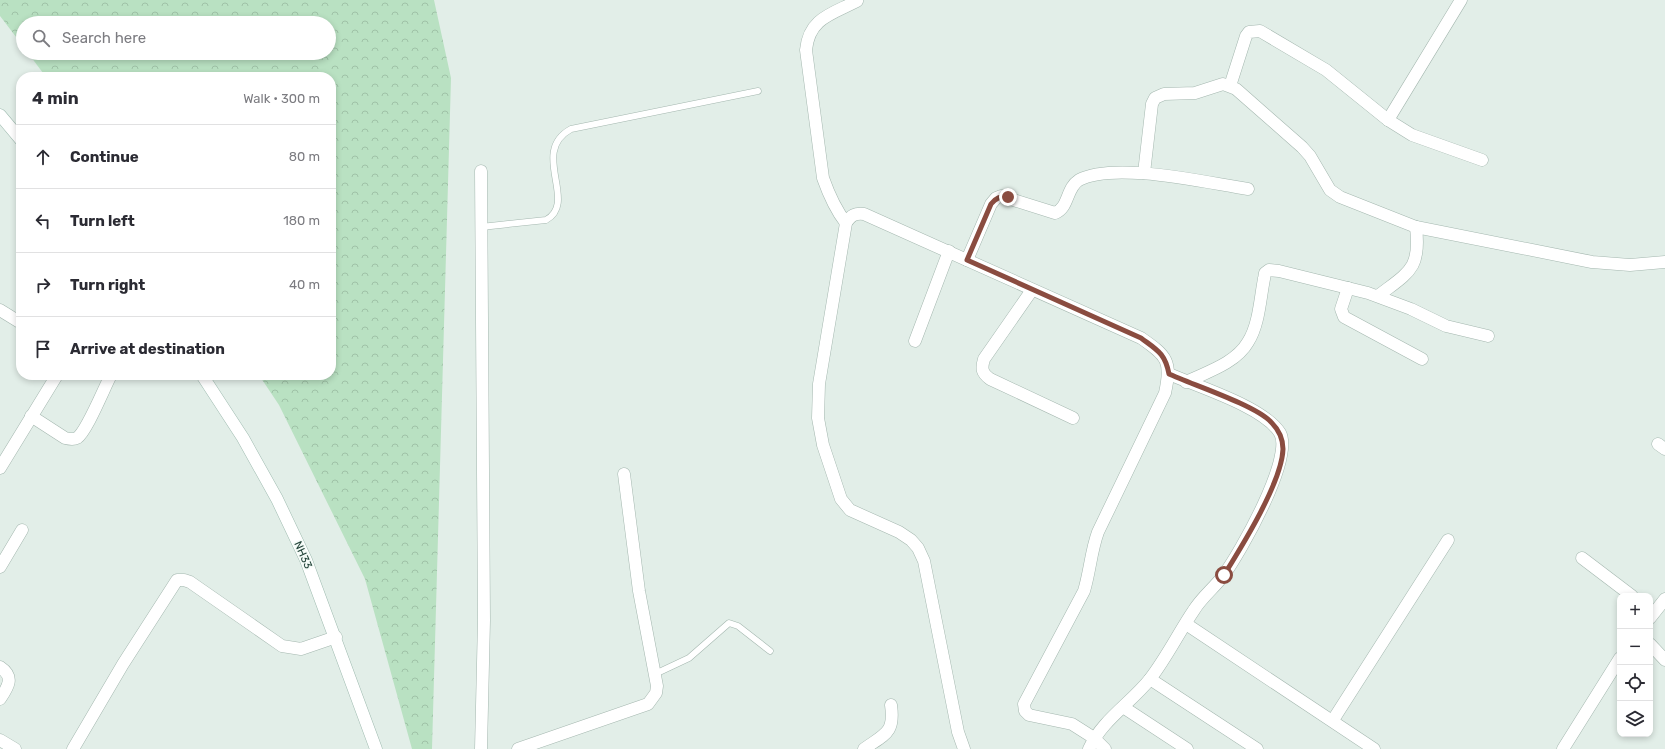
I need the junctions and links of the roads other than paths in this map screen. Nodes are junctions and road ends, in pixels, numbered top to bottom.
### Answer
1 (1461, 0) edge
2 (857, 1) dead end
3 (1230, 86) junction
4 (758, 91) dead end
5 (0, 115) edge
6 (1388, 120) junction
7 (16, 134) edge
8 (1482, 160) dead end
9 (481, 171) dead end
10 (1144, 173) junction
11 (1248, 189) dead end
12 (846, 223) junction
13 (481, 227) junction
14 (1416, 227) junction
15 (949, 252) junction
16 (967, 260) junction
17 (1665, 262) edge
18 (1348, 288) junction
19 (1032, 290) junction
20 (1378, 296) junction
21 (0, 310) edge
22 (16, 320) edge
23 (1488, 336) dead end
24 (915, 341) dead end
25 (1422, 359) dead end
26 (1169, 374) junction
27 (54, 380) edge
28 (109, 380) edge
29 (205, 380) edge
30 (1186, 382) junction
31 (31, 416) junction
32 (1073, 418) dead end
33 (0, 468) edge
34 (624, 474) dead end
35 (22, 530) dead end
36 (1448, 540) dead end
37 (1582, 558) dead end
38 (0, 567) edge
39 (1628, 593) edge
40 (1665, 599) edge
41 (1653, 612) edge
42 (1186, 624) junction
43 (336, 637) junction
44 (1653, 647) edge
45 (770, 651) dead end
46 (1665, 660) edge
47 (1617, 663) edge
48 (0, 667) edge
49 (655, 674) junction
50 (1150, 679) junction
51 (0, 699) edge
52 (891, 705) dead end
53 (1123, 707) junction
54 (1332, 720) junction
55 (0, 740) edge
56 (1091, 744) edge
57 (15, 749) edge
58 (73, 749) edge
59 (376, 749) edge
60 (481, 749) edge
61 (518, 749) edge
62 (864, 749) edge
63 (964, 749) edge
64 (1106, 749) edge
65 (1187, 749) edge
66 (1257, 749) edge
67 (1374, 749) edge
68 (1563, 749) edge

1 - 6 street
2 - 12 street
3 - 6 street
3 - 10 street
3 - 14 street
4 - 13 lane
5 - 7 street
6 - 8 street
9 - 13 street
10 - 11 street
10 - 16 street
12 - 15 street
12 - 63 street
13 - 60 street
14 - 17 street
14 - 20 street
15 - 16 street
15 - 24 street
16 - 19 street
18 - 20 street
18 - 25 street
18 - 30 street
19 - 26 street
19 - 32 street
20 - 23 street
21 - 22 street
26 - 30 street
26 - 56 street
27 - 31 street
28 - 31 street
29 - 43 street, NH33
30 - 42 street
31 - 33 street
34 - 49 street
35 - 38 street
36 - 54 street
37 - 39 street
40 - 41 street
42 - 50 street
42 - 54 street
43 - 58 street
43 - 59 street, NH33
44 - 46 street
45 - 49 lane
47 - 68 street
48 - 51 street
49 - 61 street
50 - 53 street
50 - 66 street
52 - 62 street
53 - 56 street
53 - 65 street
54 - 67 street
55 - 57 street
56 - 64 street

